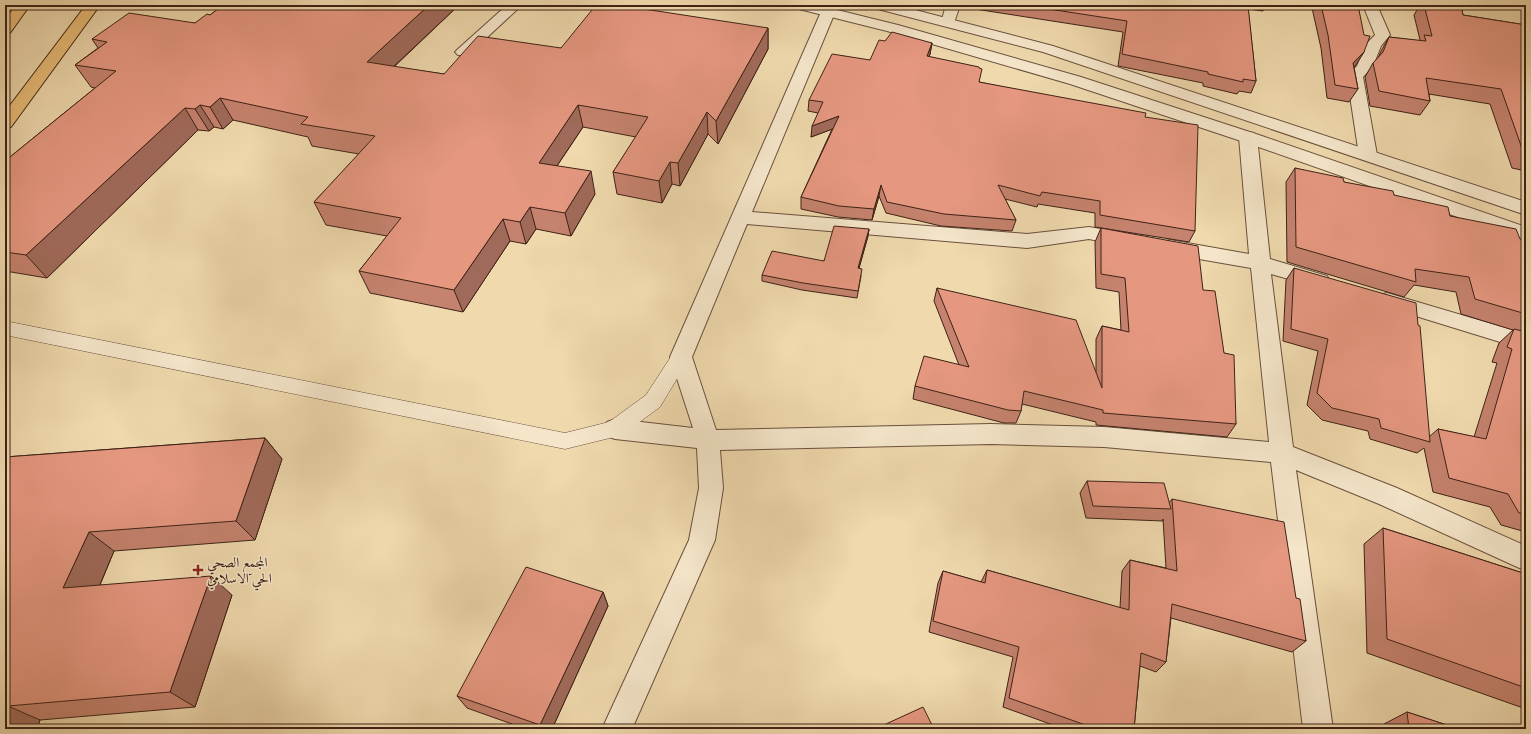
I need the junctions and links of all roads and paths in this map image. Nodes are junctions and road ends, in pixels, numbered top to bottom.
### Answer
1 (23, 5) edge
2 (92, 5) edge
3 (515, 5) edge
4 (800, 5) edge
5 (879, 5) edge
6 (953, 5) edge
7 (1370, 5) edge
8 (830, 8) edge
9 (948, 23) junction
10 (5, 30) edge
11 (463, 52) edge
12 (5, 123) edge
13 (1248, 137) junction
14 (1368, 155) junction
15 (1526, 209) edge
16 (740, 218) junction
17 (1526, 234) edge
18 (1259, 263) junction
19 (1340, 286) edge
20 (1369, 295) edge
21 (5, 328) edge
22 (1526, 342) edge
23 (681, 357) junction
24 (615, 429) junction
25 (708, 440) junction
26 (1280, 454) junction
27 (1526, 559) edge
28 (617, 729) edge
29 (1318, 729) edge

1 - 10 highway
2 - 12 highway
3 - 11 street
4 - 8 street
5 - 9 street
6 - 9 street
7 - 14 street
8 - 13 street
8 - 16 street
9 - 14 street
13 - 17 street
13 - 18 street
14 - 15 street
16 - 18 street
16 - 23 street
18 - 19 street
18 - 26 street
20 - 22 street
21 - 24 lane
23 - 24 lane
23 - 25 street
24 - 25 street
25 - 26 street
25 - 28 street
26 - 27 street
26 - 29 street

